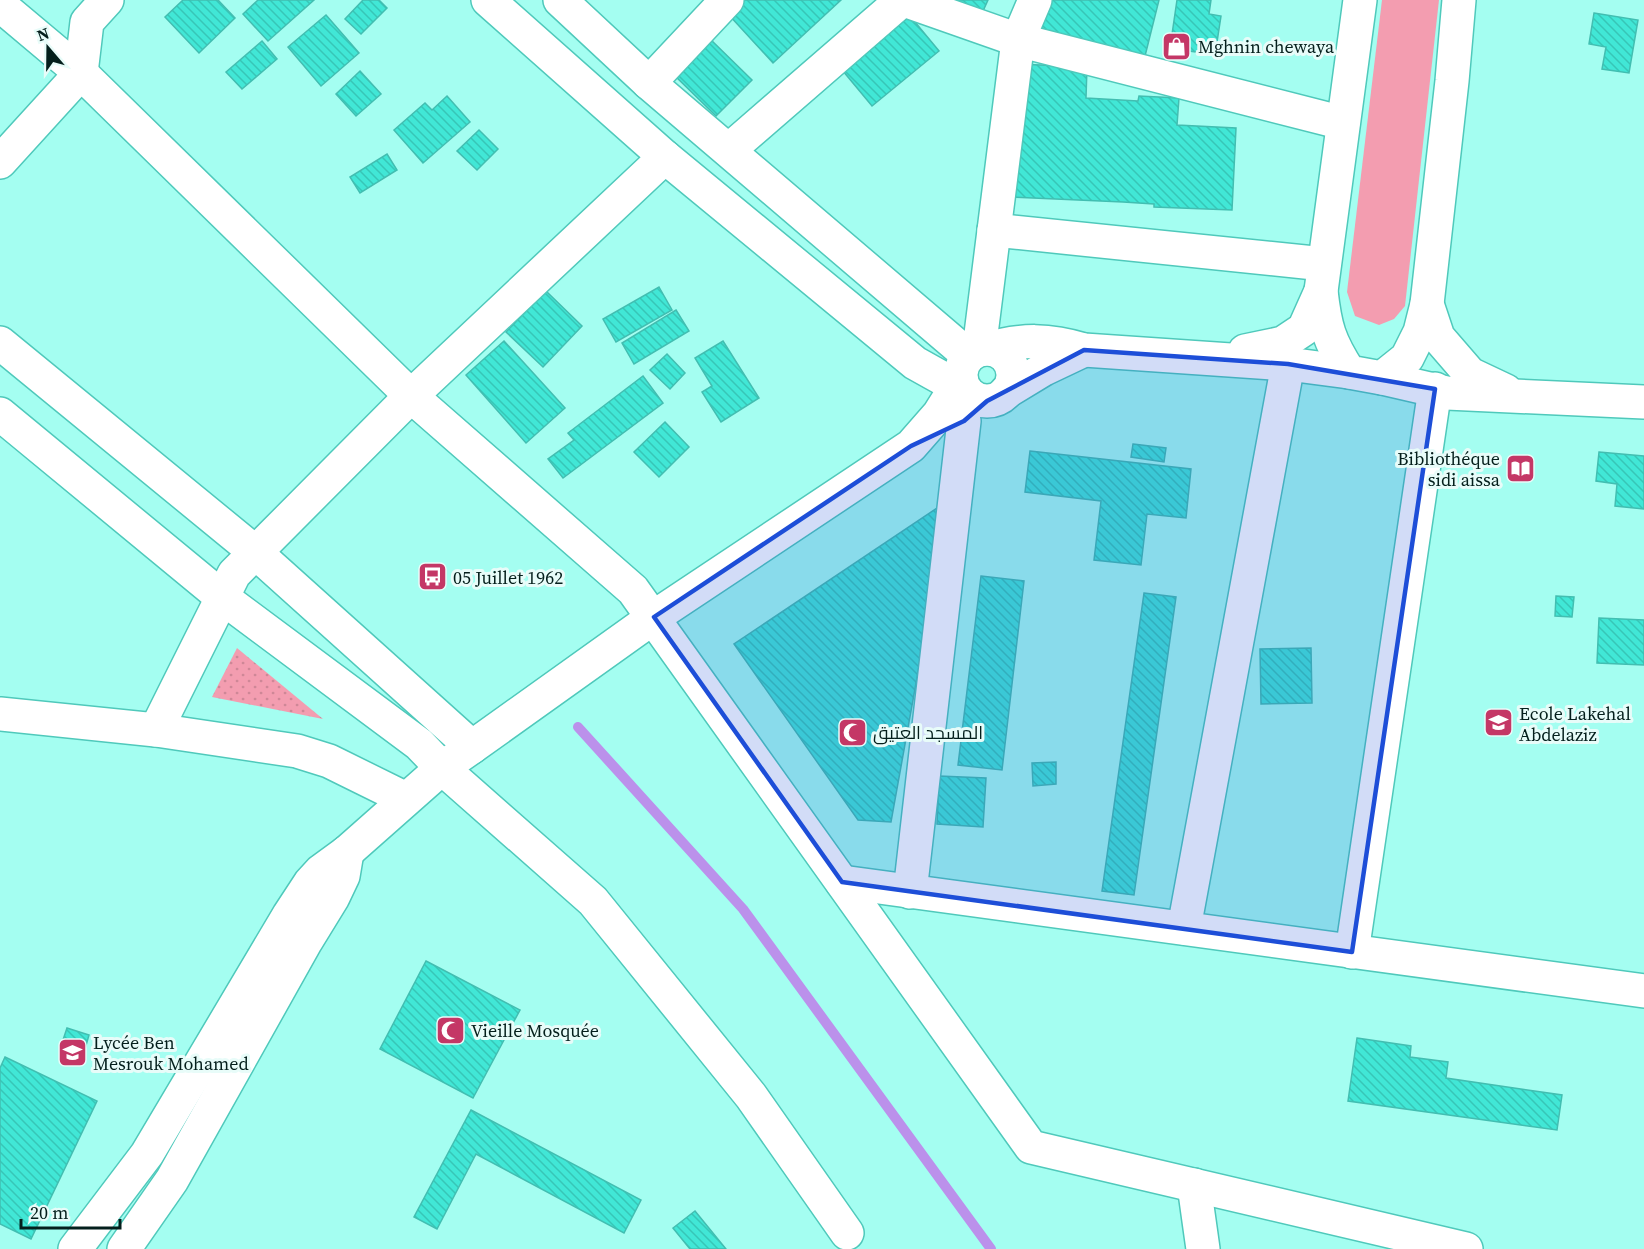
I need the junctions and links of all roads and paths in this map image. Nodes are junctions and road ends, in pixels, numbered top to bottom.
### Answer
1 (107, 0) edge
2 (488, 0) edge
3 (560, 0) edge
4 (727, 0) edge
5 (903, 0) edge
6 (1035, 0) edge
7 (1360, 0) edge
8 (1459, 0) edge
9 (0, 5) edge
10 (1018, 40) junction
11 (81, 73) junction
12 (649, 83) junction
13 (1344, 123) junction
14 (729, 150) junction
15 (665, 158) junction
16 (0, 162) edge
17 (994, 230) junction
18 (1323, 277) junction
19 (1427, 304) junction
20 (0, 343) edge
21 (1084, 350) junction
22 (1194, 357) junction
23 (1288, 364) junction
24 (1349, 372) junction
25 (1382, 378) junction
26 (972, 384) junction
27 (1435, 389) junction
28 (411, 396) junction
29 (1516, 396) junction
30 (1644, 402) edge
31 (0, 414) edge
32 (255, 552) junction
33 (223, 597) junction
34 (654, 617) junction
35 (9, 720) edge
36 (156, 730) junction
37 (472, 747) junction
38 (442, 768) junction
39 (406, 799) junction
40 (347, 852) junction
41 (842, 882) junction
42 (910, 892) junction
43 (1184, 928) junction
44 (1352, 952) junction
45 (1644, 992) edge
46 (1194, 1185) junction
47 (845, 1244) edge
48 (75, 1249) edge
49 (124, 1249) edge
50 (1203, 1249) edge
51 (1466, 1249) edge

1 - 11 street
2 - 15 street
3 - 12 street
4 - 12 street
5 - 10 street
5 - 14 street
6 - 10 street
7 - 13 street
8 - 19 street
9 - 11 street
10 - 13 street
10 - 17 street
11 - 16 street
11 - 28 street
12 - 14 street
13 - 18 street
14 - 26 street
15 - 26 street
15 - 28 street
17 - 18 street
17 - 26 street
18 - 22 street
18 - 24 street
19 - 25 street
19 - 29 street
20 - 32 street
21 - 22 street
21 - 26 street
21 - 26 street
22 - 23 street
23 - 24 street
23 - 43 street
24 - 25 street
25 - 27 street
26 - 34 street
26 - 42 street
27 - 29 street
27 - 44 street
28 - 32 street
28 - 34 street
29 - 30 street
31 - 33 street
32 - 33 street
32 - 37 street
33 - 36 street
33 - 38 street
34 - 37 street
34 - 41 street
35 - 36 street
36 - 39 street
37 - 38 street
38 - 39 street
38 - 47 street
39 - 40 street
40 - 48 street
40 - 49 street
41 - 42 street
41 - 46 street
42 - 43 street
43 - 44 street
44 - 45 street
46 - 50 street
46 - 51 street

